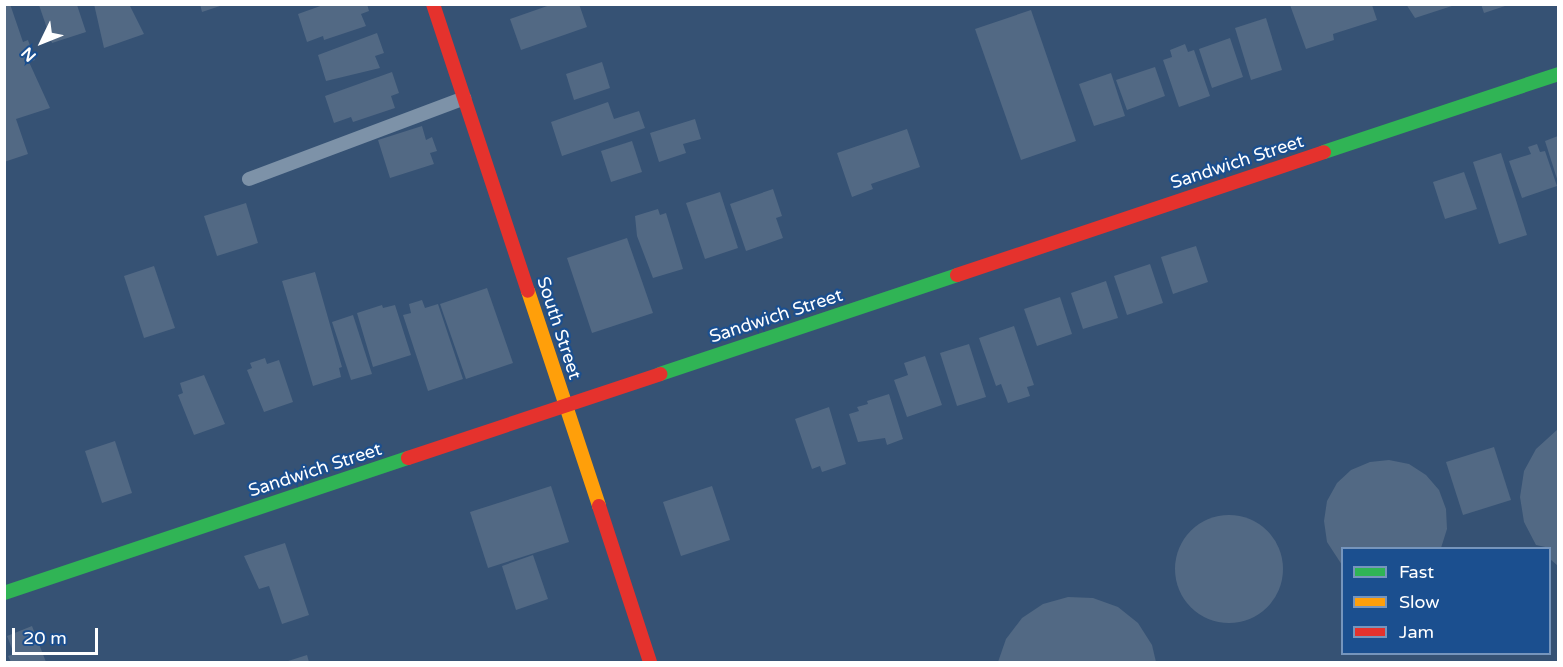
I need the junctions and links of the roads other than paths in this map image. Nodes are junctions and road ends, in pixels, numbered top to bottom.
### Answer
1 (433, 4) edge
2 (1558, 74) edge
3 (464, 98) junction
4 (249, 179) dead end
5 (566, 405) junction
6 (4, 592) edge
7 (650, 663) edge

1 - 3 main road, South Street
2 - 5 main road, Sandwich Street
3 - 4 lane
3 - 5 main road, South Street
5 - 6 main road, Sandwich Street
5 - 7 main road, South Street

